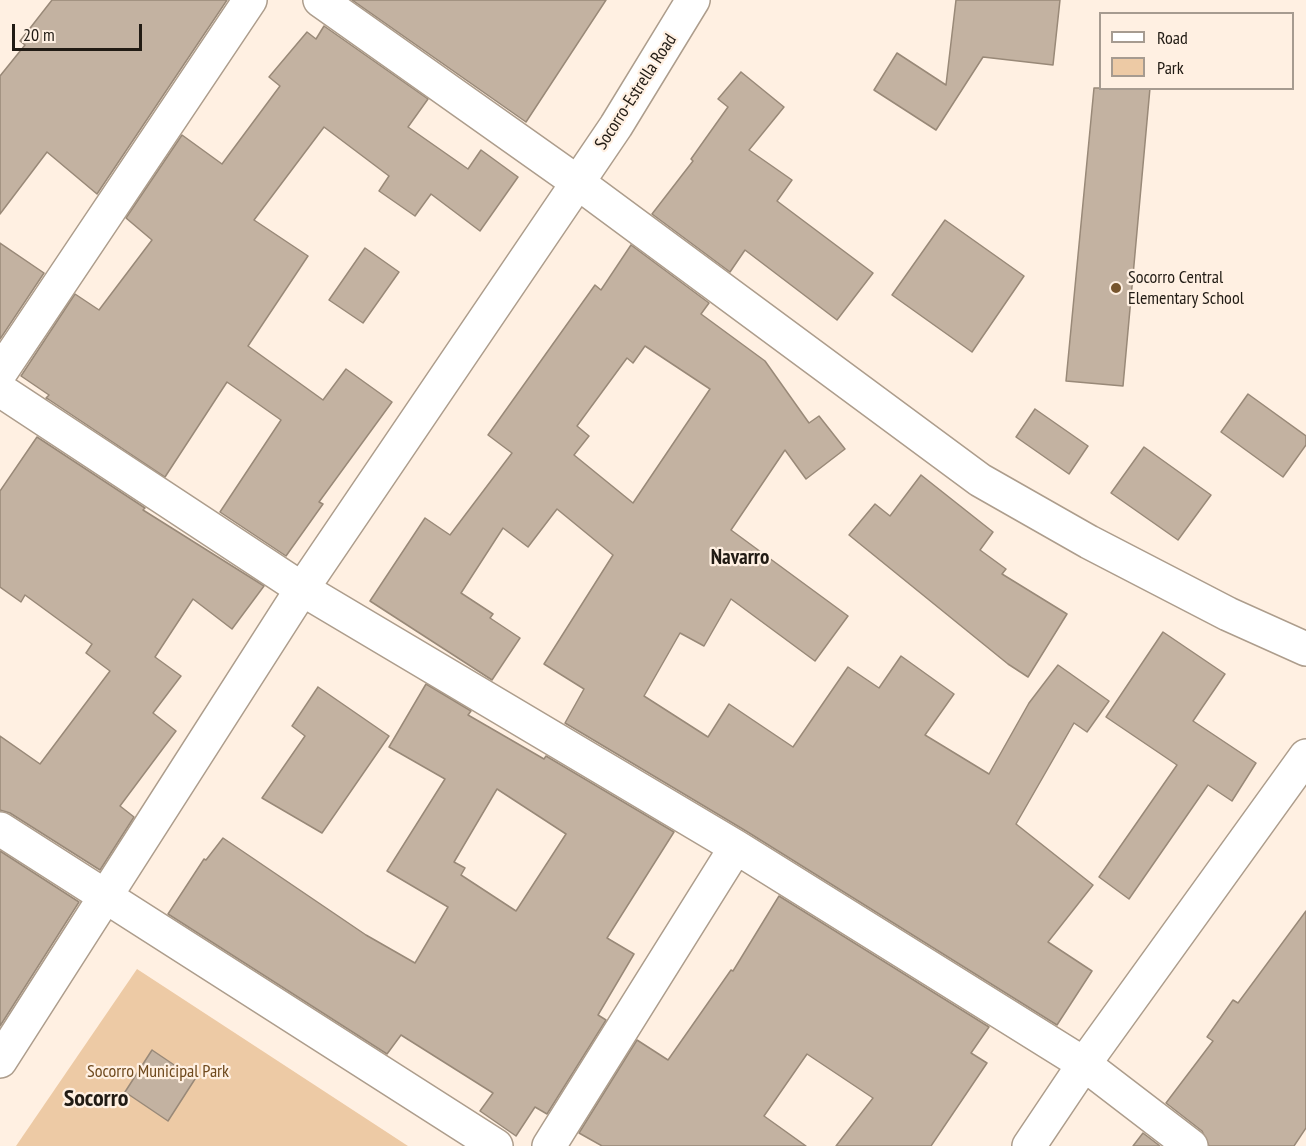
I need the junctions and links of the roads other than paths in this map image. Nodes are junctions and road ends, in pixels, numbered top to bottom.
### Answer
1 (250, 0) edge
2 (320, 0) edge
3 (693, 0) edge
4 (577, 182) junction
5 (0, 373) edge
6 (0, 390) edge
7 (302, 589) junction
8 (1306, 649) edge
9 (1306, 756) edge
10 (0, 829) edge
11 (735, 847) junction
12 (105, 897) junction
13 (0, 1061) edge
14 (1084, 1064) junction
15 (496, 1146) edge
16 (549, 1146) edge
17 (1029, 1146) edge
18 (1191, 1146) edge

1 - 5 street
2 - 4 street
3 - 4 street, Socorro-Estrella Road
4 - 7 street, Socorro-Estrella Road
4 - 8 street
6 - 7 street
7 - 11 street
7 - 12 street, Socorro-Estrella Road
9 - 14 street
10 - 12 street
11 - 14 street
11 - 16 street
12 - 13 street, Socorro-Estrella Road
12 - 15 street
14 - 17 street
14 - 18 street

